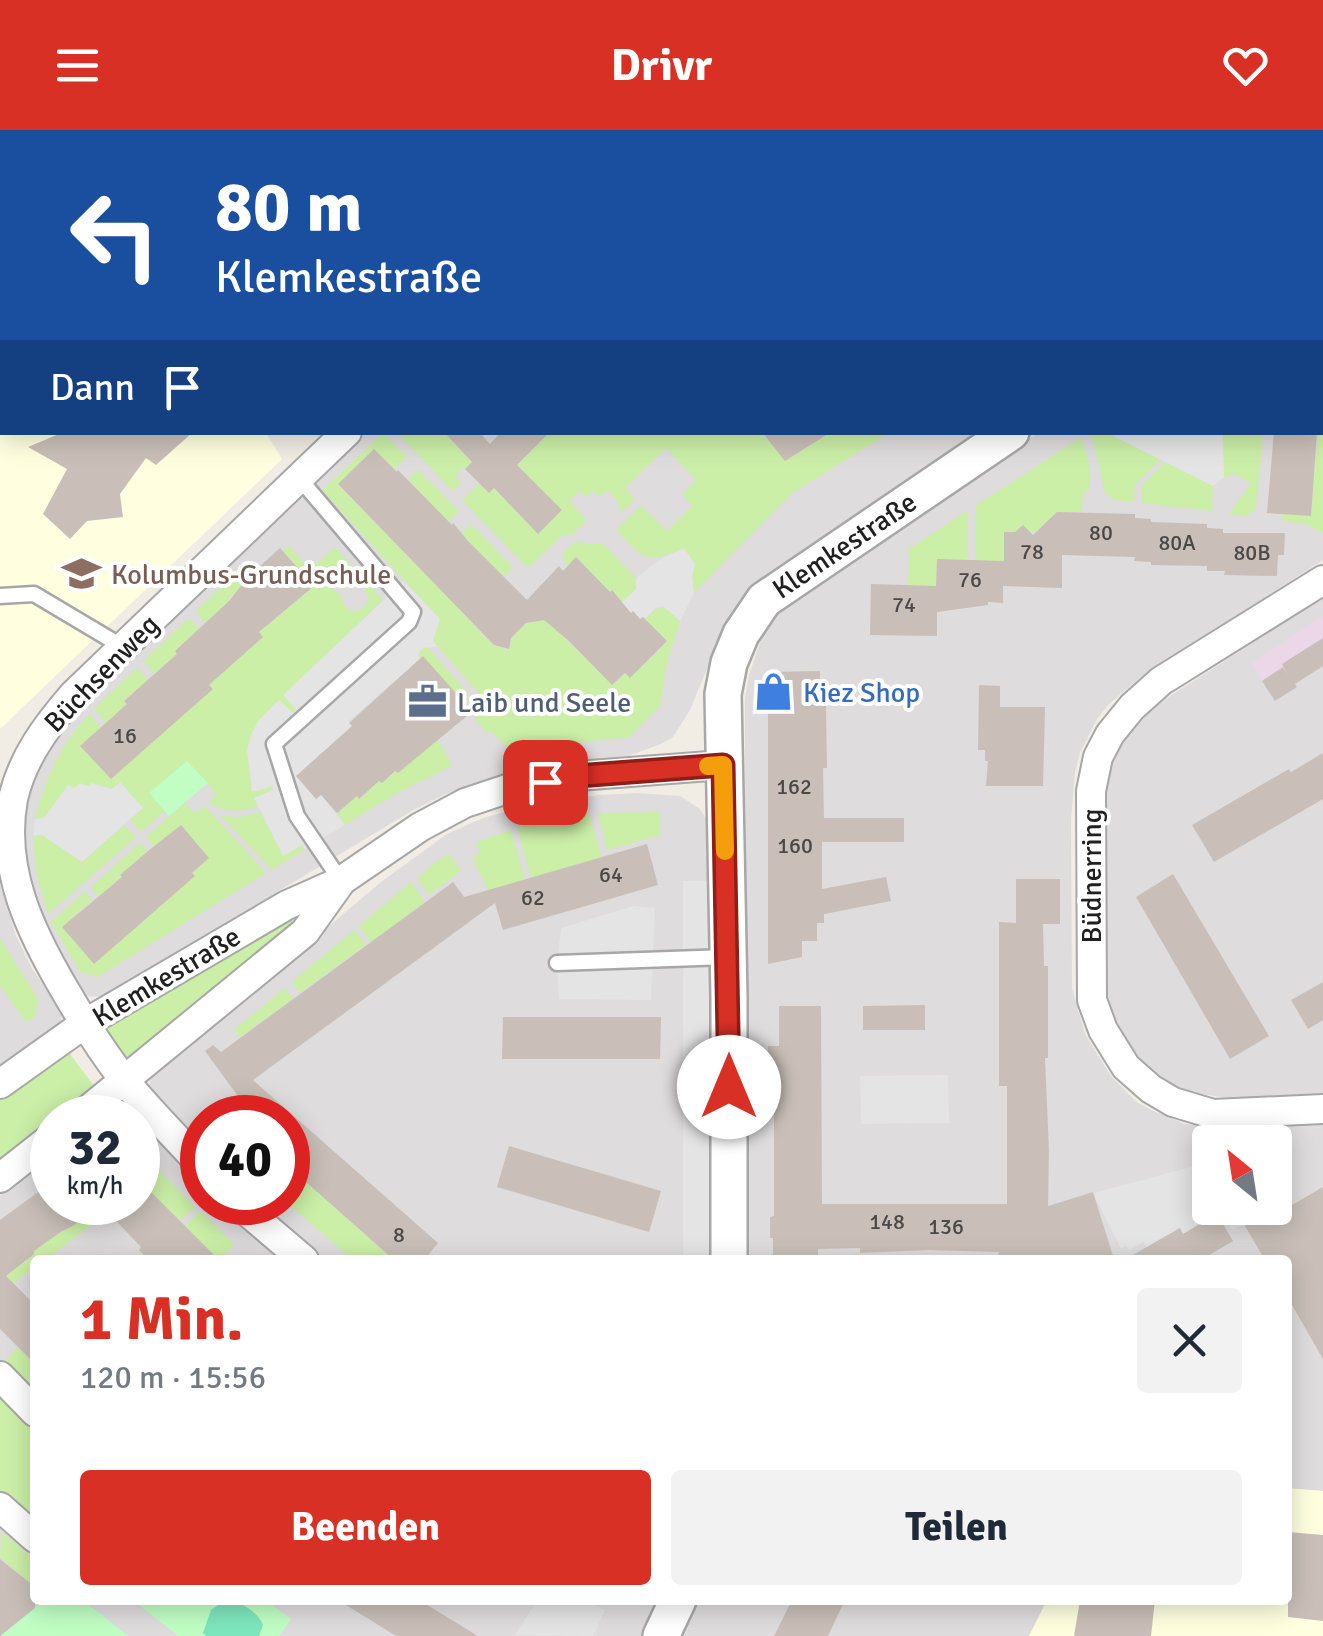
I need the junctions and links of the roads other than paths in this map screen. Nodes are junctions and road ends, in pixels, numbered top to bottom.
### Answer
1 (344, 435) edge
2 (1006, 435) edge
3 (299, 478) junction
4 (1323, 580) edge
5 (0, 596) edge
6 (123, 647) junction
7 (723, 765) junction
8 (340, 882) junction
9 (727, 957) junction
10 (558, 963) dead end
11 (84, 1024) junction
12 (124, 1080) junction
13 (0, 1084) edge
14 (106, 1095) edge
15 (1323, 1109) edge
16 (180, 1142) edge
17 (30, 1154) edge
18 (0, 1178) edge
19 (263, 1225) edge
20 (298, 1255) edge
21 (728, 1255) edge
22 (0, 1376) edge
23 (30, 1407) edge
24 (0, 1507) edge
25 (30, 1534) edge
26 (676, 1605) edge
27 (660, 1636) edge

1 - 3 street, Büchsenweg
2 - 7 street, Klemkestraße
3 - 6 street, Büchsenweg
3 - 8 lane
4 - 15 street, Büdnerring
5 - 6 lane
6 - 11 street, Büchsenweg
7 - 8 street, Klemkestraße
7 - 9 street
8 - 11 street, Klemkestraße
8 - 12 street, Klemkestraße
9 - 10 lane
9 - 21 street
11 - 12 street, Büchsenweg
11 - 13 street, Klemkestraße
12 - 14 street, Klemkestraße
12 - 16 street, Büchsenweg
17 - 18 street
19 - 20 street
22 - 23 street
24 - 25 street
26 - 27 street

